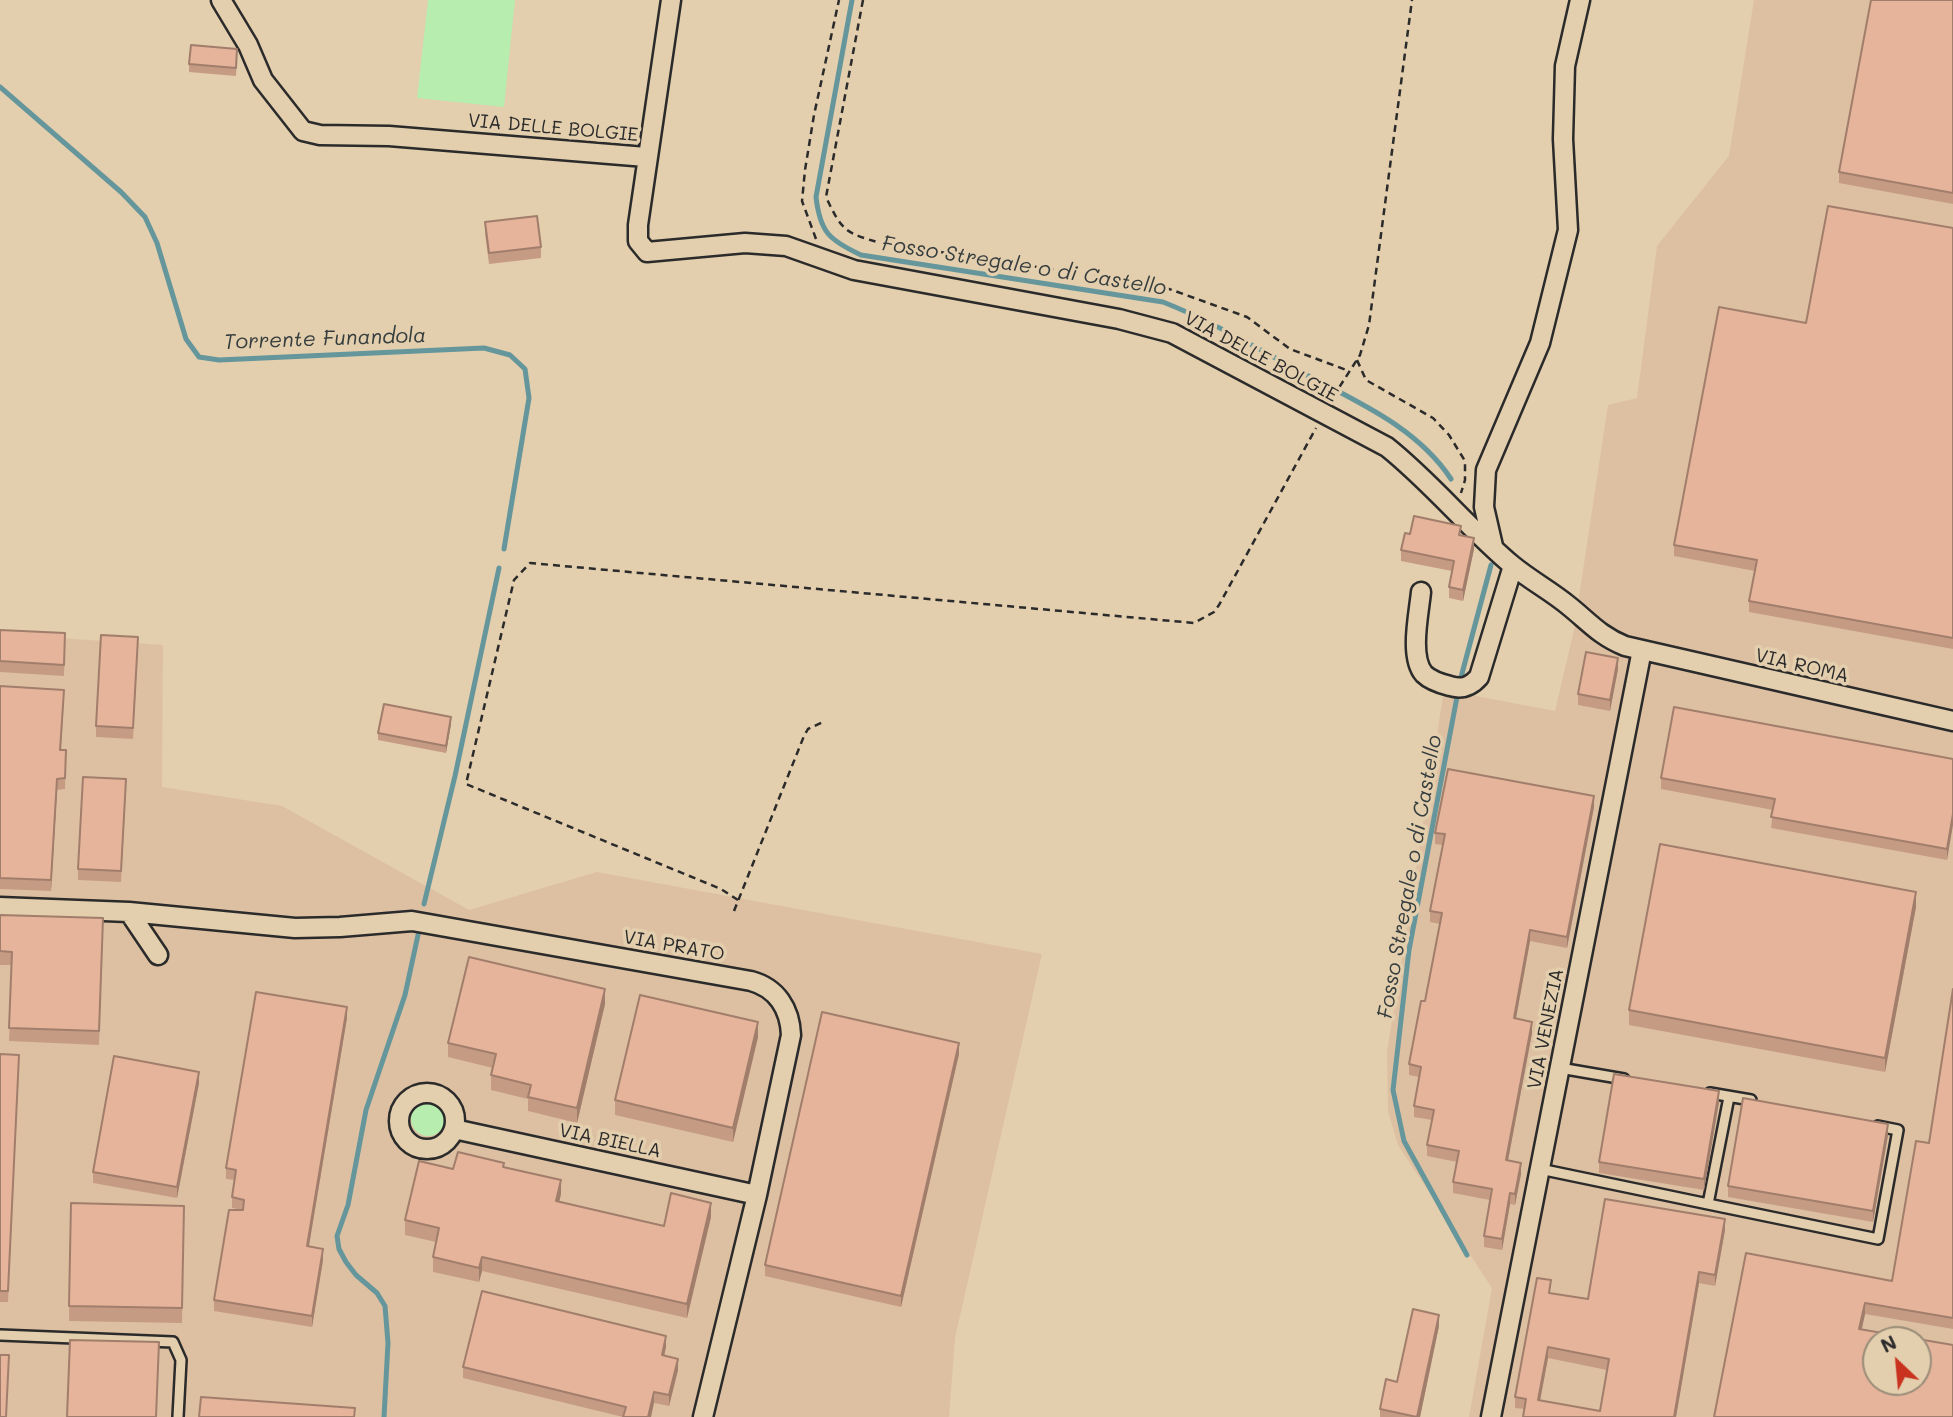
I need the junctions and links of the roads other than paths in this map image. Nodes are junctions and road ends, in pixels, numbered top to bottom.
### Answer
1 (221, 0) edge
2 (671, 0) edge
3 (1580, 0) edge
4 (646, 158) junction
5 (1493, 547) junction
6 (1513, 566) junction
7 (1421, 592) dead end
8 (1642, 650) junction
9 (1953, 721) edge
10 (0, 907) edge
11 (129, 912) junction
12 (158, 955) dead end
13 (1560, 1068) junction
14 (1633, 1080) edge
15 (1695, 1091) edge
16 (1729, 1097) junction
17 (1764, 1102) edge
18 (1873, 1125) edge
19 (454, 1129) dead end
20 (1540, 1169) junction
21 (757, 1195) junction
22 (1708, 1204) junction
23 (0, 1335) edge
24 (178, 1417) edge
25 (703, 1417) edge
26 (1491, 1417) edge

1 - 4 street, VIA DELLE BOLGIE
2 - 4 street
3 - 5 street
4 - 5 street, VIA DELLE BOLGIE
5 - 6 street, VIA DELLE BOLGIE
6 - 7 street
6 - 8 street, VIA ROMA
8 - 9 street, VIA ROMA
8 - 13 street, VIA VENEZIA
10 - 11 street, VIA PRATO
11 - 12 street
11 - 21 street, VIA PRATO
13 - 14 lane
13 - 20 street, VIA VENEZIA
15 - 16 lane
16 - 17 lane
16 - 22 lane
18 - 22 lane
19 - 21 street, VIA BIELLA
20 - 22 lane
20 - 26 street, VIA VENEZIA
21 - 25 street, VIA PRATO
23 - 24 lane

